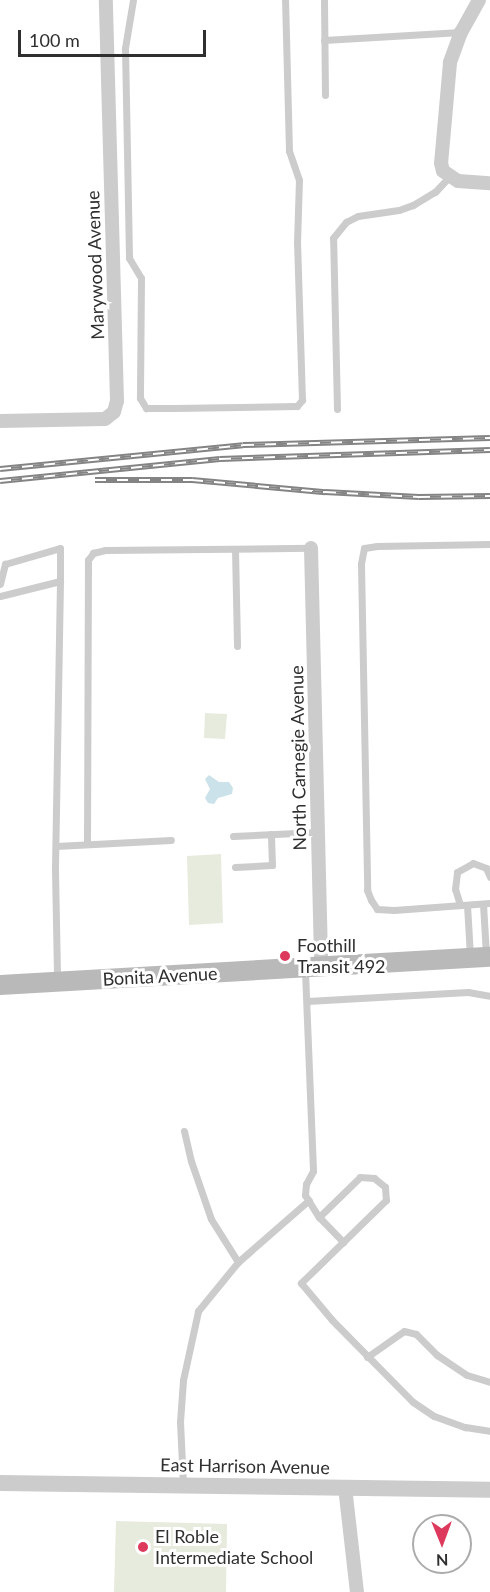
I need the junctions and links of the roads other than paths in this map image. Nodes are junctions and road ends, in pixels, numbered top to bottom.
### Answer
1 (106, 0) edge
2 (133, 0) edge
3 (285, 0) edge
4 (324, 0) edge
5 (481, 0) edge
6 (490, 3) edge
7 (460, 32) junction
8 (324, 40) junction
9 (325, 95) dead end
10 (449, 177) junction
11 (490, 183) edge
12 (337, 409) dead end
13 (0, 421) edge
14 (490, 544) edge
15 (310, 548) joint
16 (235, 549) junction
17 (60, 581) junction
18 (0, 584) edge
19 (0, 596) edge
20 (237, 646) dead end
21 (318, 832) junction
22 (270, 834) junction
23 (233, 836) dead end
24 (171, 840) dead end
25 (87, 844) junction
26 (56, 846) junction
27 (235, 867) dead end
28 (490, 877) edge
29 (487, 903) edge
30 (463, 905) junction
31 (482, 957) edge
32 (313, 968) junction
33 (57, 982) junction
34 (0, 985) edge
35 (490, 996) edge
36 (307, 1001) junction
37 (184, 1131) dead end
38 (309, 1200) junction
39 (319, 1217) junction
40 (343, 1242) junction
41 (238, 1262) junction
42 (368, 1357) junction
43 (490, 1382) edge
44 (490, 1431) edge
45 (0, 1483) edge
46 (183, 1485) junction
47 (345, 1487) junction
48 (490, 1490) edge
49 (357, 1592) edge

1 - 13 street, Marywood Avenue
2 - 3 lane
4 - 8 lane
5 - 6 lane
5 - 7 street
7 - 8 lane
7 - 10 street
8 - 9 lane
10 - 11 street
10 - 12 lane
14 - 30 lane
15 - 16 lane
15 - 21 street, North Carnegie Avenue
16 - 20 lane
16 - 25 lane
17 - 18 lane
17 - 19 lane
17 - 26 lane
21 - 22 lane
21 - 32 street, North Carnegie Avenue
22 - 23 lane
22 - 27 lane
24 - 25 lane
25 - 26 lane
26 - 33 lane
28 - 30 lane
29 - 30 lane
29 - 31 lane
30 - 31 lane
31 - 32 main road, Bonita Avenue
32 - 33 main road, Bonita Avenue
32 - 36 lane
33 - 34 main road, Bonita Avenue
35 - 36 lane
36 - 38 lane
37 - 41 lane
38 - 39 lane
38 - 41 lane
39 - 40 lane
39 - 40 lane
40 - 42 lane
41 - 46 lane
42 - 43 lane
42 - 44 lane
45 - 46 street, East Harrison Avenue
46 - 47 street, East Harrison Avenue
47 - 48 street, East Harrison Avenue
47 - 49 street

